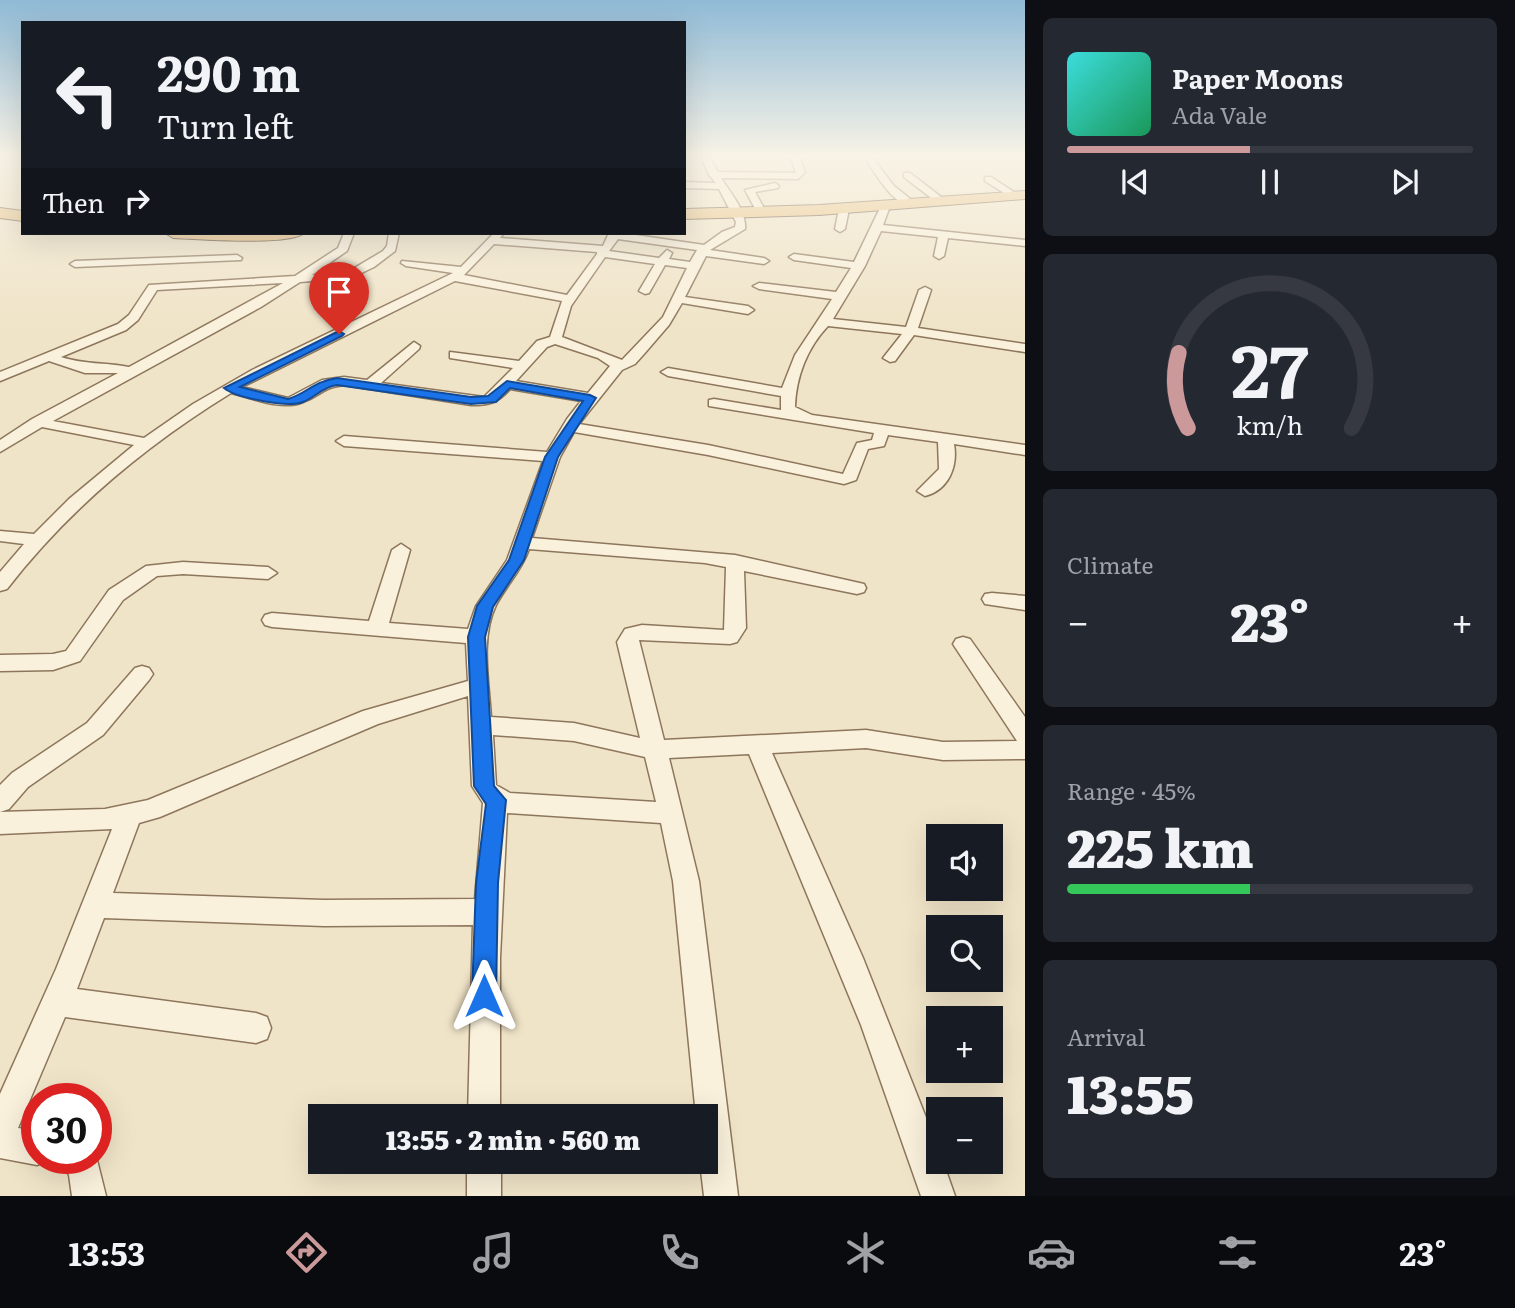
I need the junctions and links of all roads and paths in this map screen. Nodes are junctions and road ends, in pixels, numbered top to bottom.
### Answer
1 (737, 212) edge
2 (0, 213) edge
3 (715, 213) edge
4 (843, 213) edge
5 (883, 213) edge
6 (686, 214) edge
7 (21, 216) edge
8 (879, 228) junction
9 (840, 229) dead end
10 (193, 235) joint
11 (260, 235) edge
12 (348, 235) edge
13 (394, 235) edge
14 (663, 235) edge
15 (943, 235) junction
16 (242, 236) junction
17 (496, 237) edge
18 (656, 241) junction
19 (609, 243) edge
20 (673, 243) junction
21 (1025, 243) edge
22 (704, 250) junction
23 (939, 256) dead end
24 (793, 257) dead end
25 (237, 258) junction
26 (179, 261) junction
27 (764, 261) dead end
28 (661, 262) junction
29 (406, 263) dead end
30 (75, 264) dead end
31 (693, 266) junction
32 (860, 266) junction
33 (458, 274) junction
34 (297, 279) junction
35 (228, 281) junction
36 (758, 286) dead end
37 (925, 290) dead end
38 (645, 291) dead end
39 (837, 296) junction
40 (569, 299) junction
41 (677, 299) junction
42 (748, 310) dead end
43 (825, 322) junction
44 (911, 331) junction
45 (556, 339) junction
46 (414, 346) dead end
47 (1025, 348) edge
48 (455, 355) dead end
49 (49, 357) junction
50 (890, 358) dead end
51 (523, 366) junction
52 (617, 368) junction
53 (131, 371) junction
54 (668, 372) dead end
55 (0, 377) edge
56 (371, 384) junction
57 (507, 384) junction
58 (229, 388) junction
59 (788, 393) junction
60 (590, 398) junction
61 (714, 402) dead end
62 (798, 416) junction
63 (37, 422) junction
64 (570, 427) junction
65 (882, 429) junction
66 (945, 438) junction
67 (344, 441) dead end
68 (148, 443) junction
69 (0, 447) edge
70 (1025, 450) edge
71 (552, 457) junction
72 (925, 491) dead end
73 (0, 537) edge
74 (38, 540) junction
75 (523, 543) junction
76 (401, 550) dead end
77 (735, 561) junction
78 (268, 573) dead end
79 (0, 585) edge
80 (857, 588) dead end
81 (992, 599) dead end
82 (1025, 603) edge
83 (272, 620) dead end
84 (377, 629) junction
85 (476, 637) junction
86 (963, 644) dead end
87 (0, 663) edge
88 (142, 674) dead end
89 (480, 685) junction
90 (482, 725) junction
91 (1025, 735) edge
92 (757, 745) junction
93 (653, 750) junction
94 (1025, 750) edge
95 (496, 800) junction
96 (0, 802) edge
97 (669, 813) junction
98 (129, 817) junction
99 (0, 823) edge
100 (96, 905) junction
101 (486, 912) junction
102 (57, 1001) junction
103 (256, 1028) dead end
104 (484, 1104) edge
105 (0, 1131) edge
106 (0, 1142) edge
107 (21, 1145) edge
108 (85, 1174) edge
109 (484, 1174) edge
110 (89, 1196) edge
111 (484, 1196) edge
112 (720, 1196) edge
113 (938, 1196) edge

1 - 22 street
2 - 7 highway
3 - 6 highway
4 - 9 street
5 - 8 street
8 - 15 street
8 - 32 street
10 - 16 highway
10 - 26 street
11 - 16 highway
12 - 34 street
13 - 34 street
14 - 18 street
15 - 21 street
15 - 23 street
16 - 25 street
17 - 19 street
17 - 33 street
18 - 19 street
18 - 20 street
19 - 28 street
19 - 40 street
20 - 22 street
20 - 28 street
22 - 27 street
22 - 31 street
24 - 32 street
25 - 26 street
25 - 35 street
26 - 30 street
28 - 31 street
28 - 38 street
29 - 33 street
31 - 41 street
32 - 39 street
33 - 40 street
33 - 58 street
34 - 35 street
34 - 53 street
35 - 49 street
36 - 39 street
37 - 44 street
39 - 43 street
40 - 45 street
41 - 42 street
41 - 52 street
43 - 44 street
43 - 59 street
44 - 47 street
44 - 50 street
45 - 51 street
45 - 52 street
46 - 56 street
48 - 51 street
49 - 53 street
49 - 55 street
51 - 57 street
52 - 60 street
53 - 63 street
54 - 59 street
56 - 57 street
56 - 58 street
57 - 60 street
58 - 68 street
59 - 62 street
60 - 64 street
61 - 62 street
62 - 65 street
63 - 68 street
63 - 69 street
64 - 65 street
64 - 71 street
65 - 66 street
66 - 70 street
66 - 72 street
67 - 71 street
68 - 74 street
71 - 75 street
73 - 74 street
74 - 79 street
75 - 77 street
75 - 85 street
76 - 84 street
77 - 80 street
77 - 93 street
78 - 87 street
81 - 82 street
83 - 84 street
84 - 85 street
85 - 89 street
86 - 91 street
88 - 96 street
89 - 90 street
89 - 98 street
90 - 93 street
90 - 95 street
92 - 93 street
92 - 94 street
92 - 113 street
93 - 97 street
95 - 97 street
95 - 101 street
97 - 112 street
98 - 99 street
98 - 100 street
100 - 101 street
100 - 102 street
101 - 104 street
102 - 103 street
102 - 105 street
106 - 107 street
108 - 110 street
109 - 111 street

